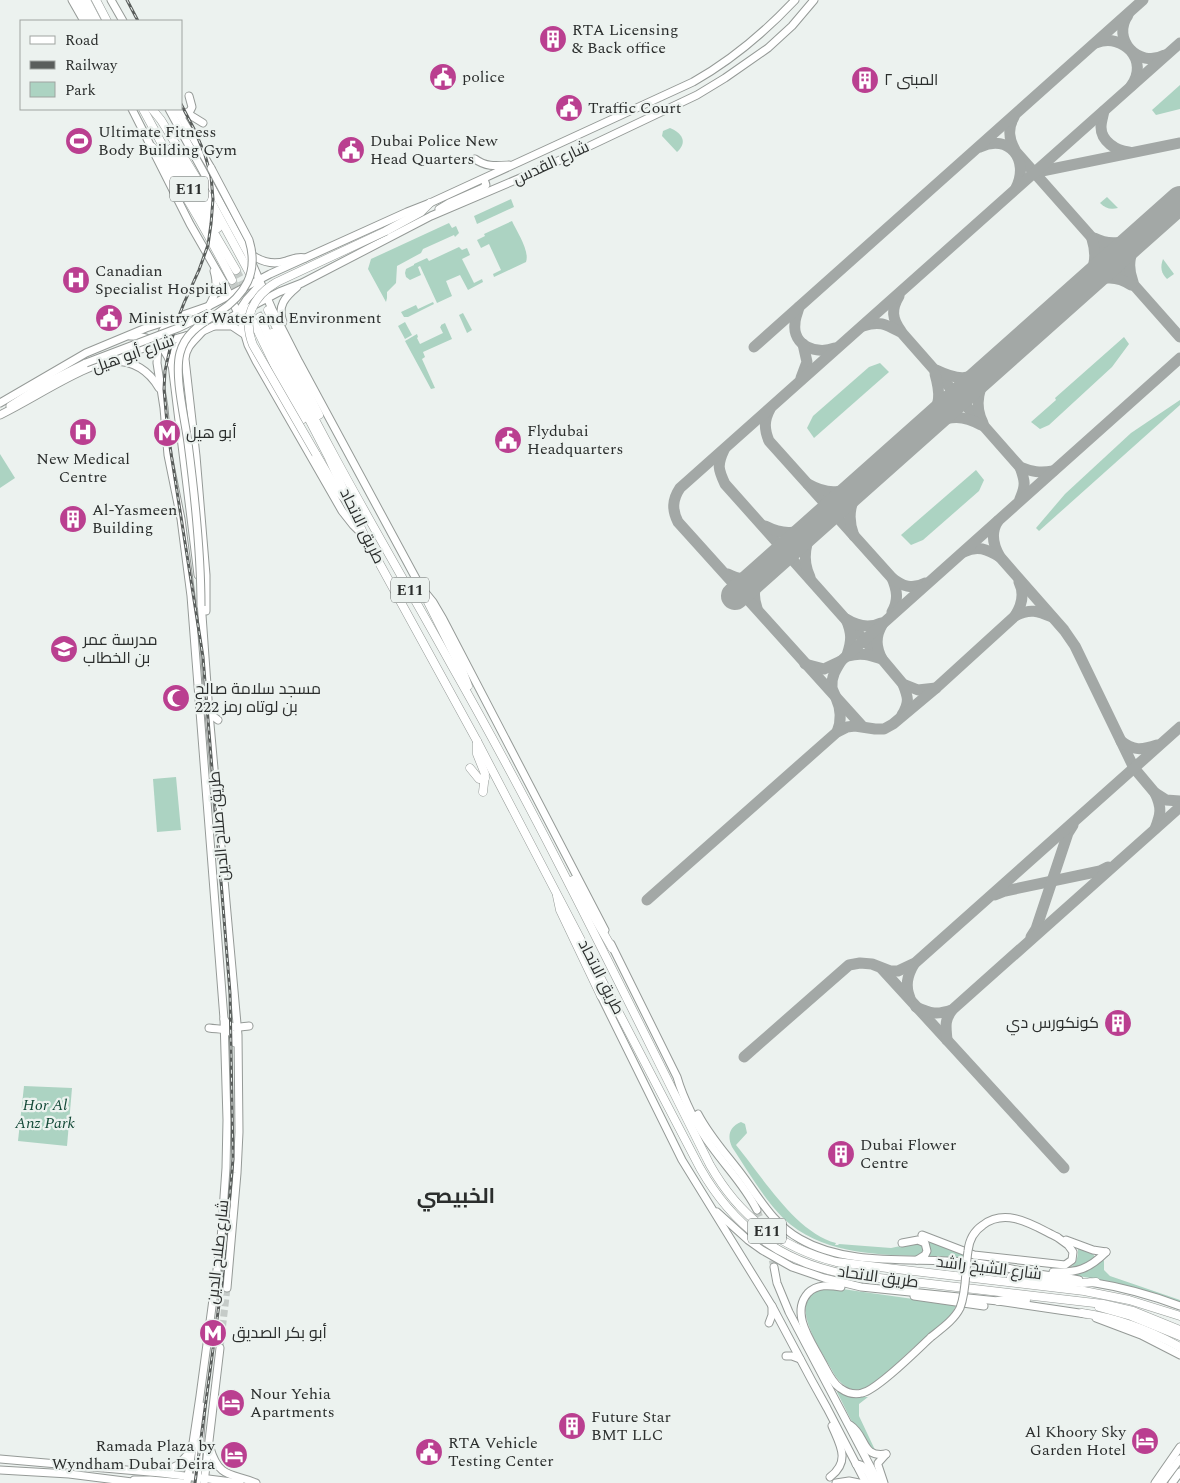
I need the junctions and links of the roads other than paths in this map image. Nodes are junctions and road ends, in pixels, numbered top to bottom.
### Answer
1 (72, 0) edge
2 (79, 0) edge
3 (86, 0) edge
4 (96, 0) edge
5 (111, 0) edge
6 (795, 0) edge
7 (814, 0) edge
8 (83, 20) edge
9 (89, 20) edge
10 (96, 20) edge
11 (106, 20) edge
12 (122, 20) edge
13 (189, 96) dead end
14 (133, 110) edge
15 (145, 110) edge
16 (152, 110) edge
17 (153, 110) edge
18 (169, 110) edge
19 (180, 111) edge
20 (202, 123) dead end
21 (152, 147) junction
22 (475, 158) dead end
23 (514, 165) junction
24 (484, 179) junction
25 (430, 204) junction
26 (431, 216) junction
27 (204, 250) junction
28 (247, 252) junction
29 (307, 258) junction
30 (249, 272) dead end
31 (260, 279) junction
32 (232, 280) tunnel mouth
33 (302, 283) junction
34 (282, 290) junction
35 (251, 295) junction
36 (230, 296) junction
37 (268, 298) junction
38 (209, 306) junction
39 (228, 306) junction
40 (237, 313) junction
41 (188, 314) junction
42 (214, 326) junction
43 (203, 331) junction
44 (244, 334) junction
45 (186, 336) junction
46 (122, 338) junction
47 (158, 344) junction
48 (103, 362) junction
49 (299, 362) junction
50 (172, 364) junction
51 (162, 392) junction
52 (0, 403) edge
53 (0, 415) edge
54 (349, 502) junction
55 (365, 537) junction
56 (420, 586) junction
57 (202, 606) junction
58 (203, 632) junction
59 (196, 667) junction
60 (190, 674) dead end
61 (470, 696) junction
62 (209, 713) junction
63 (218, 720) dead end
64 (477, 741) junction
65 (470, 768) dead end
66 (485, 778) junction
67 (223, 789) dead end
68 (483, 792) dead end
69 (217, 796) junction
70 (559, 863) junction
71 (557, 892) junction
72 (216, 912) junction
73 (612, 948) junction
74 (234, 988) junction
75 (216, 992) dead end
76 (601, 996) joint
77 (222, 997) junction
78 (224, 1019) junction
79 (249, 1026) dead end
80 (238, 1027) junction
81 (209, 1028) dead end
82 (224, 1030) junction
83 (677, 1077) junction
84 (238, 1091) junction
85 (706, 1201) junction
86 (757, 1210) tunnel mouth
87 (922, 1234) dead end
88 (1057, 1237) junction
89 (902, 1243) dead end
90 (917, 1260) junction
91 (774, 1267) tunnel mouth
92 (1002, 1267) junction
93 (997, 1280) junction
94 (1096, 1282) junction
95 (861, 1286) junction
96 (227, 1288) tunnel mouth
97 (894, 1291) junction
98 (1065, 1300) junction
99 (998, 1301) junction
100 (1086, 1302) junction
101 (772, 1306) junction
102 (984, 1306) dead end
103 (1180, 1306) edge
104 (1082, 1313) junction
105 (1180, 1316) edge
106 (769, 1324) dead end
107 (1180, 1330) edge
108 (1180, 1336) edge
109 (1180, 1347) edge
110 (220, 1348) tunnel mouth
111 (815, 1348) junction
112 (1180, 1355) edge
113 (786, 1356) dead end
114 (800, 1359) junction
115 (816, 1388) junction
116 (200, 1396) junction
117 (847, 1422) junction
118 (209, 1441) junction
119 (1180, 1447) edge
120 (191, 1450) junction
121 (0, 1459) edge
122 (1180, 1459) edge
123 (84, 1465) junction
124 (862, 1467) junction
125 (0, 1470) edge
126 (50, 1472) junction
127 (161, 1472) junction
128 (1180, 1472) edge
129 (830, 1477) dead end
130 (186, 1480) edge
131 (197, 1480) edge
132 (205, 1480) edge
133 (126, 1481) junction
134 (140, 1483) edge
135 (240, 1483) edge
136 (256, 1483) edge
137 (836, 1483) edge
138 (859, 1483) edge
139 (866, 1483) edge
140 (873, 1483) edge
141 (879, 1483) edge
142 (884, 1483) edge
143 (1155, 1483) edge
144 (1162, 1483) edge
145 (1172, 1483) edge

1 - 8 main road
2 - 9 highway
3 - 10 highway
4 - 11 highway
5 - 12 main road
6 - 23 main road, شارع القدس
7 - 26 main road, شارع القدس
13 - 19 main road
14 - 21 main road, E11
15 - 16 highway, E11
17 - 30 highway
18 - 28 main road, طريق الاتحاد / E11
19 - 20 main road
19 - 39 main road, bridge
21 - 27 main road, E11
21 - 32 highway
22 - 23 main road
23 - 24 main road, شارع القدس
24 - 25 main road, شارع القدس
24 - 26 main road
25 - 29 main road, شارع القدس
25 - 54 highway, bridge
26 - 33 main road, شارع القدس
27 - 36 main road, E11
27 - 38 main road
28 - 29 main road
28 - 31 main road, طريق الاتحاد / E11
29 - 31 main road, شارع القدس
29 - 34 main road
31 - 35 main road
31 - 36 main road, شارع أبو هيل
31 - 37 main road, طريق الاتحاد / E11
33 - 34 main road, شارع القدس
33 - 49 main road
34 - 37 main road, شارع القدس
35 - 36 main road
35 - 37 main road
35 - 40 main road
36 - 38 main road, شارع أبو هيل
36 - 40 main road, E11
37 - 40 main road, شارع أبو هيل
37 - 49 main road, طريق الاتحاد / E11
38 - 41 main road, شارع أبو هيل
39 - 53 main road, bridge
39 - 57 main road, bridge
40 - 42 main road, شارع أبو هيل
40 - 44 main road
41 - 46 main road, شارع أبو هيل
41 - 47 main road
42 - 43 main road, شارع أبو هيل
42 - 44 main road
43 - 45 main road, شارع أبو هيل
43 - 58 main road
44 - 55 main road
45 - 47 main road, شارع أبو هيل
45 - 50 main road
46 - 47 main road
46 - 52 main road, شارع أبو هيل
47 - 48 main road, شارع أبو هيل
47 - 50 main road
47 - 51 main road, طريق صلاح الدين
48 - 51 main road
48 - 53 main road, شارع أبو هيل
49 - 56 main road, طريق الاتحاد / E11
50 - 57 main road, طريق صلاح الدين
51 - 59 main road, طريق صلاح الدين
54 - 55 highway, طريق الاتحاد / E11
54 - 61 highway, طريق الاتحاد / E11
55 - 64 highway, طريق الاتحاد / E11
56 - 61 highway
56 - 73 main road, طريق الاتحاد / E11
57 - 58 main road, طريق صلاح الدين
58 - 62 main road, طريق صلاح الدين
59 - 60 main road
59 - 72 main road, طريق صلاح الدين
61 - 70 highway, طريق الاتحاد / E11
62 - 63 main road
62 - 69 main road, طريق صلاح الدين
64 - 66 highway
64 - 71 highway, طريق الاتحاد / E11
65 - 66 highway
66 - 68 highway
67 - 69 main road
69 - 74 main road, طريق صلاح الدين
70 - 73 highway
70 - 93 highway, طريق الاتحاد / E11
71 - 76 highway
71 - 98 highway, طريق الاتحاد / E11
72 - 74 main road
72 - 77 main road, طريق صلاح الدين
73 - 83 main road, طريق الاتحاد / E11
74 - 80 main road, طريق صلاح الدين
75 - 77 main road
76 - 85 main road
77 - 78 main road, طريق صلاح الدين
78 - 80 main road
78 - 82 main road, شارع صلاح الدين
79 - 80 main road
80 - 84 main road, طريق صلاح الدين
81 - 82 main road
82 - 84 main road
82 - 116 main road, شارع صلاح الدين
83 - 86 main road, طريق الاتحاد
83 - 90 main road, شارع الشيخ راشد
84 - 96 main road, طريق صلاح الدين
85 - 95 main road
85 - 101 main road
87 - 88 main road
88 - 92 main road
88 - 111 main road, bridge
89 - 90 main road
90 - 92 main road, شارع الشيخ راشد
91 - 117 main road
92 - 94 main road, شارع الشيخ راشد
93 - 94 highway
93 - 105 highway, طريق الاتحاد / E11
94 - 103 main road, شارع الشيخ راشد
95 - 97 main road
95 - 111 main road
97 - 99 main road
97 - 102 main road
98 - 99 highway
98 - 100 highway, طريق الاتحاد / E11
99 - 104 main road
100 - 107 highway, طريق الاتحاد / E11
100 - 108 highway
101 - 106 main road
101 - 114 main road
104 - 109 highway
104 - 112 main road
110 - 118 main road
111 - 117 main road
113 - 114 main road
114 - 115 main road
115 - 124 main road
115 - 129 main road
116 - 120 main road, شارع صلاح الدين
116 - 131 main road
117 - 124 main road
117 - 142 main road
118 - 132 main road
118 - 136 main road
119 - 143 main road
120 - 127 main road
120 - 130 main road, شارع صلاح الدين
121 - 123 main road
122 - 144 main road
123 - 126 main road
123 - 127 main road
124 - 139 main road
124 - 140 main road
124 - 141 main road
125 - 126 main road
126 - 133 main road
127 - 130 main road
128 - 145 main road
130 - 131 main road
130 - 133 main road
131 - 132 main road
132 - 135 main road
133 - 134 main road
137 - 138 main road

